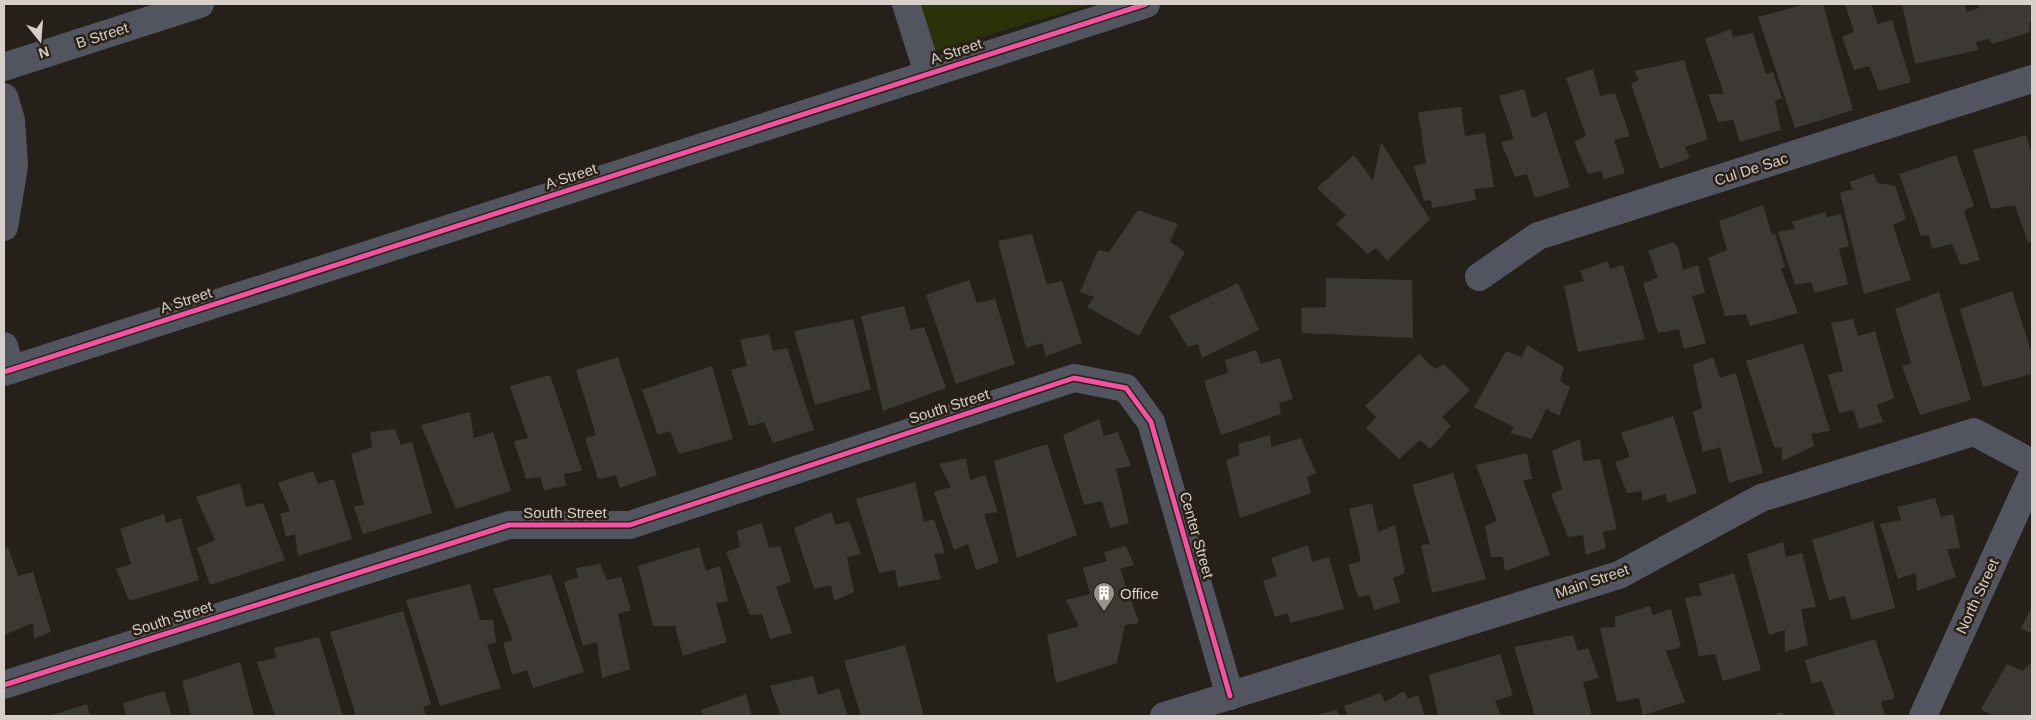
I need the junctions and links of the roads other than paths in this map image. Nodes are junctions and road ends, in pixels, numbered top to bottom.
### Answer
1 (200, 4) edge
2 (906, 4) edge
3 (1146, 4) edge
4 (4, 67) edge
5 (928, 73) junction
6 (2032, 79) edge
7 (4, 97) edge
8 (4, 226) edge
9 (1479, 277) dead end
10 (6, 363) edge
11 (1126, 388) joint
12 (2032, 463) edge
13 (2032, 476) edge
14 (4, 685) edge
15 (1230, 696) junction
16 (1164, 716) edge
17 (1923, 716) edge

1 - 4 street, B Street
2 - 5 street
3 - 5 street, A Street
5 - 10 street, A Street
6 - 9 street, Cul De Sac
7 - 8 street
11 - 14 street, South Street
11 - 15 street, Center Street
12 - 15 street, Main Street
13 - 17 street, North Street
15 - 16 street, Main Street

